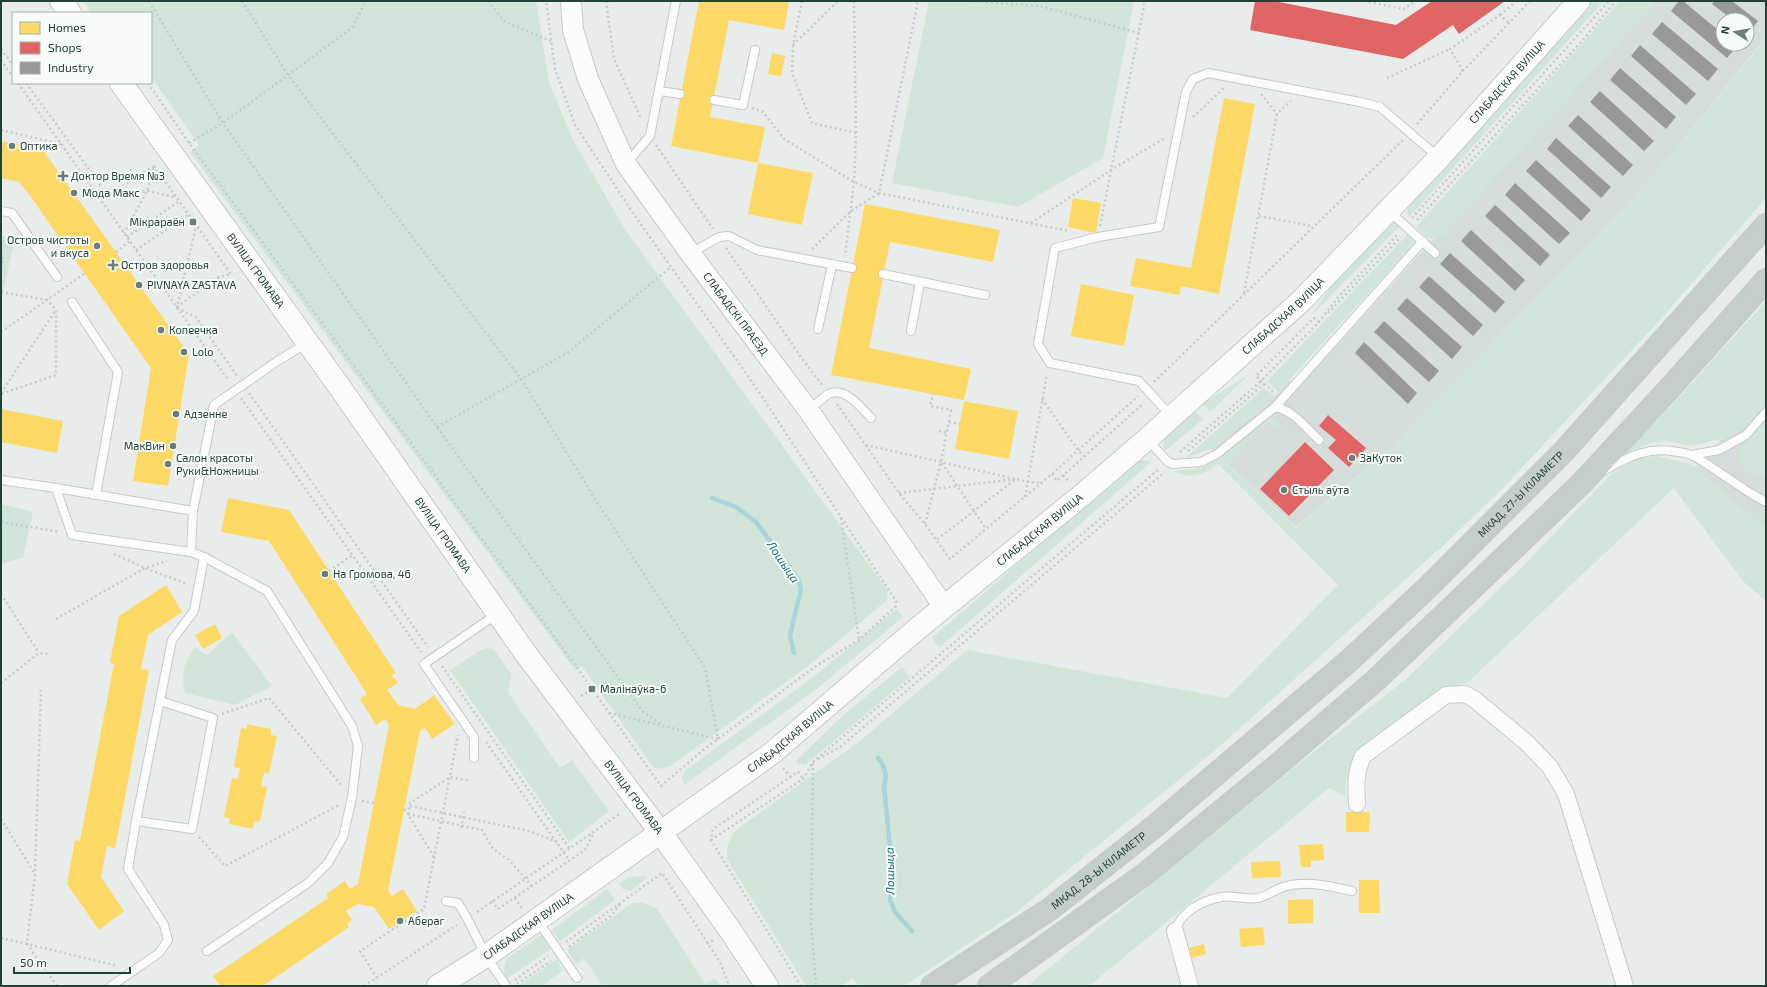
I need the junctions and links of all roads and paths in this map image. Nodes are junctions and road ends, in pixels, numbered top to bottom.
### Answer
1 (61, 1) edge
2 (149, 1) edge
3 (242, 1) edge
4 (366, 1) edge
5 (488, 1) edge
6 (546, 1) edge
7 (571, 1) edge
8 (606, 1) edge
9 (676, 1) edge
10 (802, 1) edge
11 (838, 1) edge
12 (854, 1) edge
13 (918, 1) edge
14 (971, 1) edge
15 (1145, 1) edge
16 (1364, 1) edge
17 (1415, 1) edge
18 (1514, 1) edge
19 (1530, 1) edge
20 (1579, 1) edge
21 (1616, 1) edge
22 (69, 12) edge
23 (1500, 15) junction
24 (1509, 23) junction
25 (1139, 33) junction
26 (552, 41) junction
27 (793, 45) junction
28 (1, 49) edge
29 (1450, 49) junction
30 (755, 50) dead end
31 (1, 60) edge
32 (12, 65) edge
33 (1463, 71) junction
34 (12, 75) edge
35 (288, 75) junction
36 (1387, 78) dead end
37 (19, 84) edge
38 (27, 84) edge
39 (123, 84) edge
40 (149, 84) edge
41 (659, 91) junction
42 (1258, 91) dead end
43 (680, 94) dead end
44 (1293, 99) dead end
45 (714, 100) dead end
46 (743, 105) junction
47 (1277, 114) junction
48 (223, 123) junction
49 (1, 130) edge
50 (1178, 130) junction
51 (856, 133) junction
52 (1409, 133) junction
53 (650, 136) junction
54 (189, 142) junction
55 (61, 145) junction
56 (1439, 158) junction
57 (626, 164) junction
58 (154, 166) junction
59 (130, 169) dead end
60 (1111, 170) junction
61 (136, 177) junction
62 (854, 182) junction
63 (147, 191) junction
64 (879, 193) junction
65 (175, 197) junction
66 (100, 199) junction
67 (178, 202) junction
68 (1389, 210) junction
69 (1, 211) edge
70 (851, 211) junction
71 (188, 215) junction
72 (1259, 216) junction
73 (1030, 223) junction
74 (1766, 225) edge
75 (196, 226) junction
76 (1313, 226) junction
77 (1410, 228) junction
78 (124, 233) junction
79 (127, 237) junction
80 (719, 237) junction
81 (1098, 237) junction
82 (130, 241) junction
83 (1423, 241) junction
84 (136, 250) junction
85 (116, 252) dead end
86 (690, 253) junction
87 (1435, 253) dead end
88 (1, 258) edge
89 (802, 259) junction
90 (832, 265) junction
91 (671, 267) junction
92 (1, 268) edge
93 (848, 268) joint
94 (85, 273) dead end
95 (883, 274) dead end
96 (57, 277) dead end
97 (218, 277) junction
98 (1766, 280) edge
99 (920, 282) junction
100 (223, 290) dead end
101 (1, 292) edge
102 (1244, 294) junction
103 (985, 295) dead end
104 (48, 300) junction
105 (72, 302) dead end
106 (177, 307) junction
107 (56, 310) junction
108 (818, 329) dead end
109 (910, 331) dead end
110 (1, 332) edge
111 (308, 342) junction
112 (1050, 363) junction
113 (522, 380) junction
114 (1264, 384) junction
115 (243, 385) junction
116 (1146, 389) junction
117 (236, 390) junction
118 (1271, 390) dead end
119 (1, 393) edge
120 (829, 393) junction
121 (932, 394) dead end
122 (1153, 395) junction
123 (1042, 398) junction
124 (1275, 407) junction
125 (809, 411) junction
126 (1766, 412) edge
127 (1172, 417) junction
128 (871, 418) dead end
129 (949, 422) junction
130 (960, 424) dead end
131 (438, 427) junction
132 (939, 431) dead end
133 (947, 433) junction
134 (1147, 439) junction
135 (1319, 440) dead end
136 (865, 445) junction
137 (1078, 450) junction
138 (1692, 455) junction
139 (1084, 456) junction
140 (941, 462) junction
141 (1174, 464) junction
142 (1052, 474) junction
143 (1016, 479) junction
144 (1, 480) edge
145 (1029, 482) junction
146 (1041, 483) junction
147 (1581, 484) junction
148 (957, 486) junction
149 (56, 488) junction
150 (934, 489) junction
151 (899, 493) junction
152 (96, 495) junction
153 (1025, 497) junction
154 (1766, 501) edge
155 (193, 511) junction
156 (974, 511) junction
157 (840, 516) junction
158 (925, 524) junction
159 (986, 528) junction
160 (936, 540) junction
161 (191, 552) junction
162 (352, 555) junction
163 (204, 557) junction
164 (329, 571) dead end
165 (1, 594) edge
166 (944, 607) junction
167 (498, 613) junction
168 (56, 619) dead end
169 (859, 640) junction
170 (39, 653) junction
171 (49, 654) dead end
172 (432, 659) junction
173 (1, 683) edge
174 (41, 690) dead end
175 (160, 701) junction
176 (609, 713) junction
177 (212, 718) junction
178 (462, 718) junction
179 (663, 726) junction
180 (483, 739) dead end
181 (718, 739) junction
182 (1255, 742) joint
183 (474, 758) dead end
184 (450, 777) junction
185 (803, 778) dead end
186 (470, 781) dead end
187 (352, 798) junction
188 (1357, 804) dead end
189 (410, 806) junction
190 (404, 810) dead end
191 (409, 810) junction
192 (443, 812) junction
193 (464, 812) dead end
194 (621, 812) dead end
195 (408, 814) junction
196 (463, 816) junction
197 (1, 819) edge
198 (136, 821) junction
199 (441, 822) junction
200 (461, 827) junction
201 (192, 829) junction
202 (593, 833) junction
203 (661, 833) junction
204 (557, 842) junction
205 (570, 849) junction
206 (564, 853) junction
207 (434, 858) junction
208 (569, 860) junction
209 (35, 874) junction
210 (526, 879) junction
211 (532, 887) junction
212 (1352, 891) dead end
213 (446, 901) dead end
214 (492, 901) junction
215 (467, 918) junction
216 (537, 919) junction
217 (1175, 931) joint
218 (1, 938) edge
219 (27, 944) junction
220 (207, 951) dead end
221 (561, 953) junction
222 (486, 956) junction
223 (134, 970) junction
224 (377, 978) junction
225 (578, 978) dead end
226 (57, 986) edge
227 (111, 986) edge
228 (364, 986) edge
229 (438, 986) edge
230 (506, 986) edge
231 (515, 986) edge
232 (729, 986) edge
233 (767, 986) edge
234 (801, 986) edge
235 (816, 986) edge
236 (932, 986) edge
237 (989, 986) edge
238 (1190, 986) edge
239 (1625, 986) edge

1 - 22 main road
2 - 48 path
3 - 35 path
4 - 35 path
5 - 26 path
6 - 26 path
7 - 57 street, СЛАБАДСКІ ПРАЕЗД
8 - 53 path
9 - 41 lane
10 - 27 path
11 - 27 path
12 - 51 path
13 - 64 path
14 - 25 path
15 - 25 path
16 - 17 path
18 - 23 path
19 - 24 path
20 - 56 main road, СЛАБАДСКАЯ ВУЛІЦА
21 - 77 path
23 - 24 path
23 - 29 path
24 - 33 path
25 - 60 path
26 - 91 path
27 - 51 path
28 - 32 path
29 - 33 path
29 - 36 path
30 - 46 lane
31 - 34 path
33 - 52 path
35 - 48 path
35 - 113 path
37 - 55 path
38 - 66 path
39 - 111 main road, ВУЛІЦА ГРОМАВА
40 - 54 path
41 - 43 lane
41 - 53 lane
42 - 47 path
44 - 47 path
45 - 46 lane
46 - 62 path
47 - 72 path
48 - 54 path
48 - 131 path
49 - 55 path
50 - 52 lane
50 - 60 path
50 - 81 lane
51 - 62 path
52 - 56 lane
52 - 76 path
53 - 57 lane
53 - 80 path
54 - 176 path
55 - 66 path
56 - 68 main road, СЛАБАДСКАЯ ВУЛІЦА
57 - 86 street, СЛАБАДСКІ ПРАЕЗД
58 - 61 path
58 - 63 path
58 - 65 path
59 - 61 path
60 - 73 path
60 - 81 path
61 - 66 path
62 - 64 path
62 - 70 path
63 - 65 path
63 - 66 path
63 - 78 path
64 - 70 path
64 - 73 path
65 - 67 path
66 - 78 path
67 - 71 path
67 - 79 path
68 - 77 lane
68 - 127 main road, СЛАБАДСКАЯ ВУЛІЦА
69 - 96 lane
70 - 89 path
70 - 93 path
71 - 75 path
71 - 84 path
72 - 76 path
72 - 102 path
73 - 81 path
74 - 182 highway, МКАД, 27-Ы КІЛАМЕТР
75 - 97 path
75 - 106 path
76 - 102 path
77 - 83 lane
77 - 114 path
78 - 79 path
79 - 82 path
80 - 86 lane
80 - 89 lane
80 - 120 path
81 - 112 lane
82 - 84 path
82 - 85 path
83 - 87 lane
83 - 124 lane
84 - 106 path
86 - 125 street, СЛАБАДСКІ ПРАЕЗД
88 - 92 path
89 - 90 lane
90 - 93 lane
90 - 108 lane
91 - 113 path
91 - 157 path
94 - 104 path
95 - 99 lane
97 - 100 path
97 - 106 path
98 - 147 highway
99 - 103 lane
99 - 109 lane
101 - 104 path
102 - 116 path
104 - 107 path
104 - 110 path
105 - 152 lane
106 - 115 path
106 - 117 path
107 - 119 path
107 - 119 path
111 - 115 lane
111 - 167 main road, ВУЛІЦА ГРОМАВА
112 - 116 lane
112 - 123 path
113 - 131 path
113 - 181 path
114 - 118 path
114 - 141 path
115 - 117 lane
115 - 172 path
116 - 122 lane
116 - 137 path
117 - 155 lane
117 - 162 path
120 - 125 lane
120 - 128 lane
120 - 136 path
121 - 129 path
122 - 127 lane
122 - 139 path
123 - 137 path
123 - 145 path
124 - 135 lane
124 - 141 lane
125 - 166 street, СЛАБАДСКІ ПРАЕЗД
126 - 138 lane
127 - 134 main road, СЛАБАДСКАЯ ВУЛІЦА
129 - 130 path
129 - 133 path
131 - 179 path
132 - 133 path
133 - 140 path
134 - 141 lane
134 - 166 main road, СЛАБАДСКАЯ ВУЛІЦА
136 - 140 path
136 - 151 path
137 - 139 path
137 - 142 path
138 - 147 lane
138 - 154 lane
139 - 142 path
140 - 143 path
140 - 148 path
140 - 150 path
141 - 235 path
142 - 146 path
143 - 145 path
143 - 148 path
143 - 156 path
144 - 149 lane
145 - 146 path
145 - 153 path
146 - 153 path
147 - 237 highway
148 - 150 path
148 - 156 path
149 - 152 lane
149 - 161 lane
150 - 151 path
150 - 158 path
151 - 158 path
152 - 155 lane
153 - 159 path
155 - 161 lane
156 - 159 path
156 - 160 path
157 - 169 path
157 - 169 path
158 - 160 path
159 - 160 path
161 - 163 lane
161 - 168 path
162 - 164 path
162 - 172 path
163 - 175 lane
163 - 187 lane
165 - 170 path
166 - 203 main road, СЛАБАДСКАЯ ВУЛІЦА
167 - 172 lane
167 - 203 main road, ВУЛІЦА ГРОМАВА
169 - 181 path
170 - 171 path
170 - 173 path
172 - 178 lane
172 - 205 path
174 - 209 path
175 - 177 lane
175 - 198 lane
176 - 179 path
176 - 181 path
177 - 187 path
177 - 201 lane
178 - 183 lane
178 - 184 path
179 - 181 path
180 - 204 path
182 - 236 highway, МКАД, 28-Ы КІЛАМЕТР
184 - 186 path
184 - 189 path
184 - 192 path
185 - 234 path
187 - 201 path
187 - 220 lane
188 - 239 street
189 - 191 path
189 - 192 path
190 - 191 path
191 - 195 path
192 - 196 path
192 - 199 path
193 - 196 path
194 - 202 path
195 - 199 path
195 - 207 path
196 - 200 path
196 - 204 path
197 - 209 path
198 - 201 lane
198 - 223 lane
199 - 200 path
199 - 207 path
200 - 210 path
202 - 205 path
202 - 208 path
203 - 216 main road, СЛАБАДСКАЯ ВУЛІЦА
203 - 233 main road, ВУЛІЦА ГРОМАВА
204 - 206 path
205 - 206 path
206 - 208 path
206 - 210 path
207 - 224 path
208 - 211 path
209 - 219 path
210 - 211 path
210 - 214 path
211 - 214 path
212 - 217 lane
213 - 215 lane
214 - 215 path
215 - 222 lane
215 - 224 path
216 - 221 lane
216 - 222 main road, СЛАБАДСКАЯ ВУЛІЦА
217 - 238 street
218 - 219 path
219 - 223 path
219 - 226 path
221 - 225 lane
221 - 231 path
221 - 232 path
222 - 229 main road, СЛАБАДСКАЯ ВУЛІЦА
222 - 230 lane
223 - 227 lane
224 - 228 path

